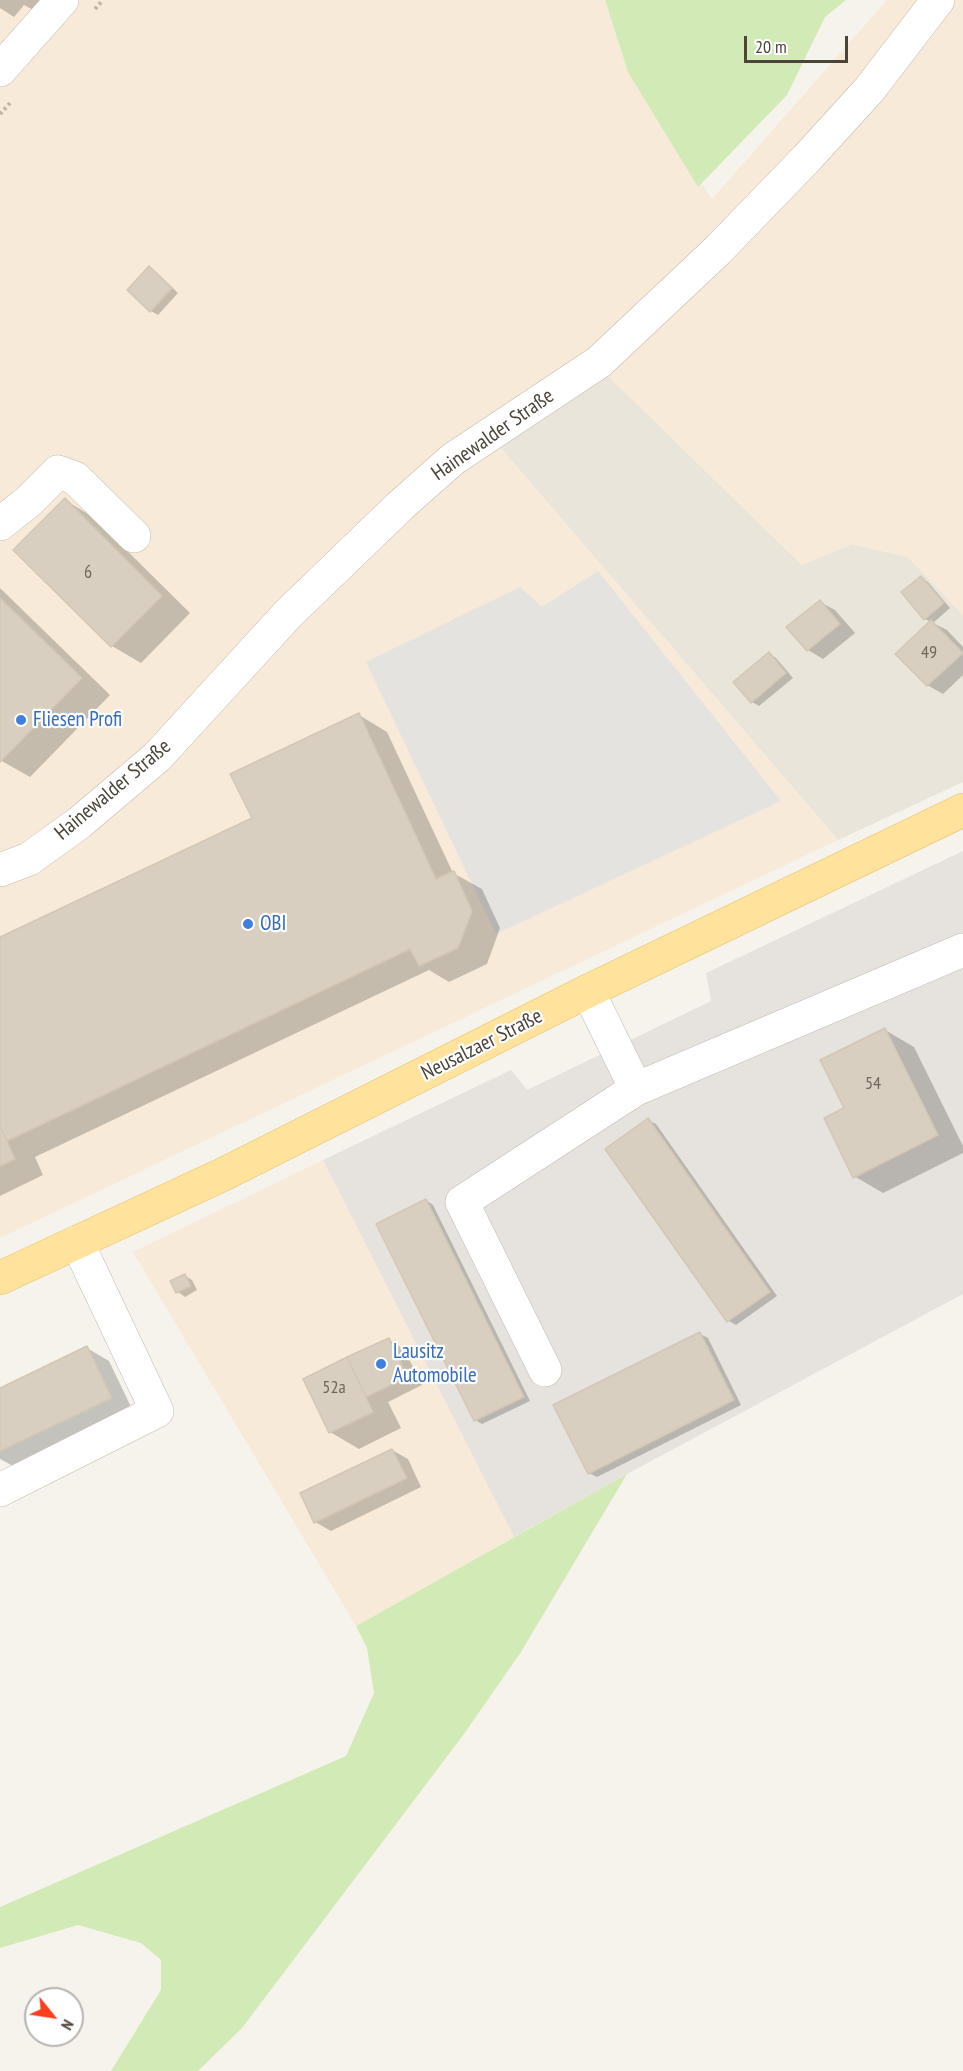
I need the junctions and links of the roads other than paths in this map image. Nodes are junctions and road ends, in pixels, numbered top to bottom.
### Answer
1 (62, 0) edge
2 (938, 0) edge
3 (0, 70) edge
4 (0, 524) edge
5 (134, 536) dead end
6 (963, 810) edge
7 (0, 870) edge
8 (963, 950) edge
9 (588, 991) junction
10 (636, 1089) junction
11 (77, 1242) junction
12 (0, 1278) edge
13 (545, 1370) dead end
14 (0, 1490) edge

1 - 3 street
2 - 7 street, Hainewalder Straße
4 - 5 street
6 - 9 main road, Neusalzaer Straße
8 - 10 street
9 - 10 street
9 - 11 main road, Neusalzaer Straße
10 - 13 street
11 - 12 main road, Neusalzaer Straße
11 - 14 street

